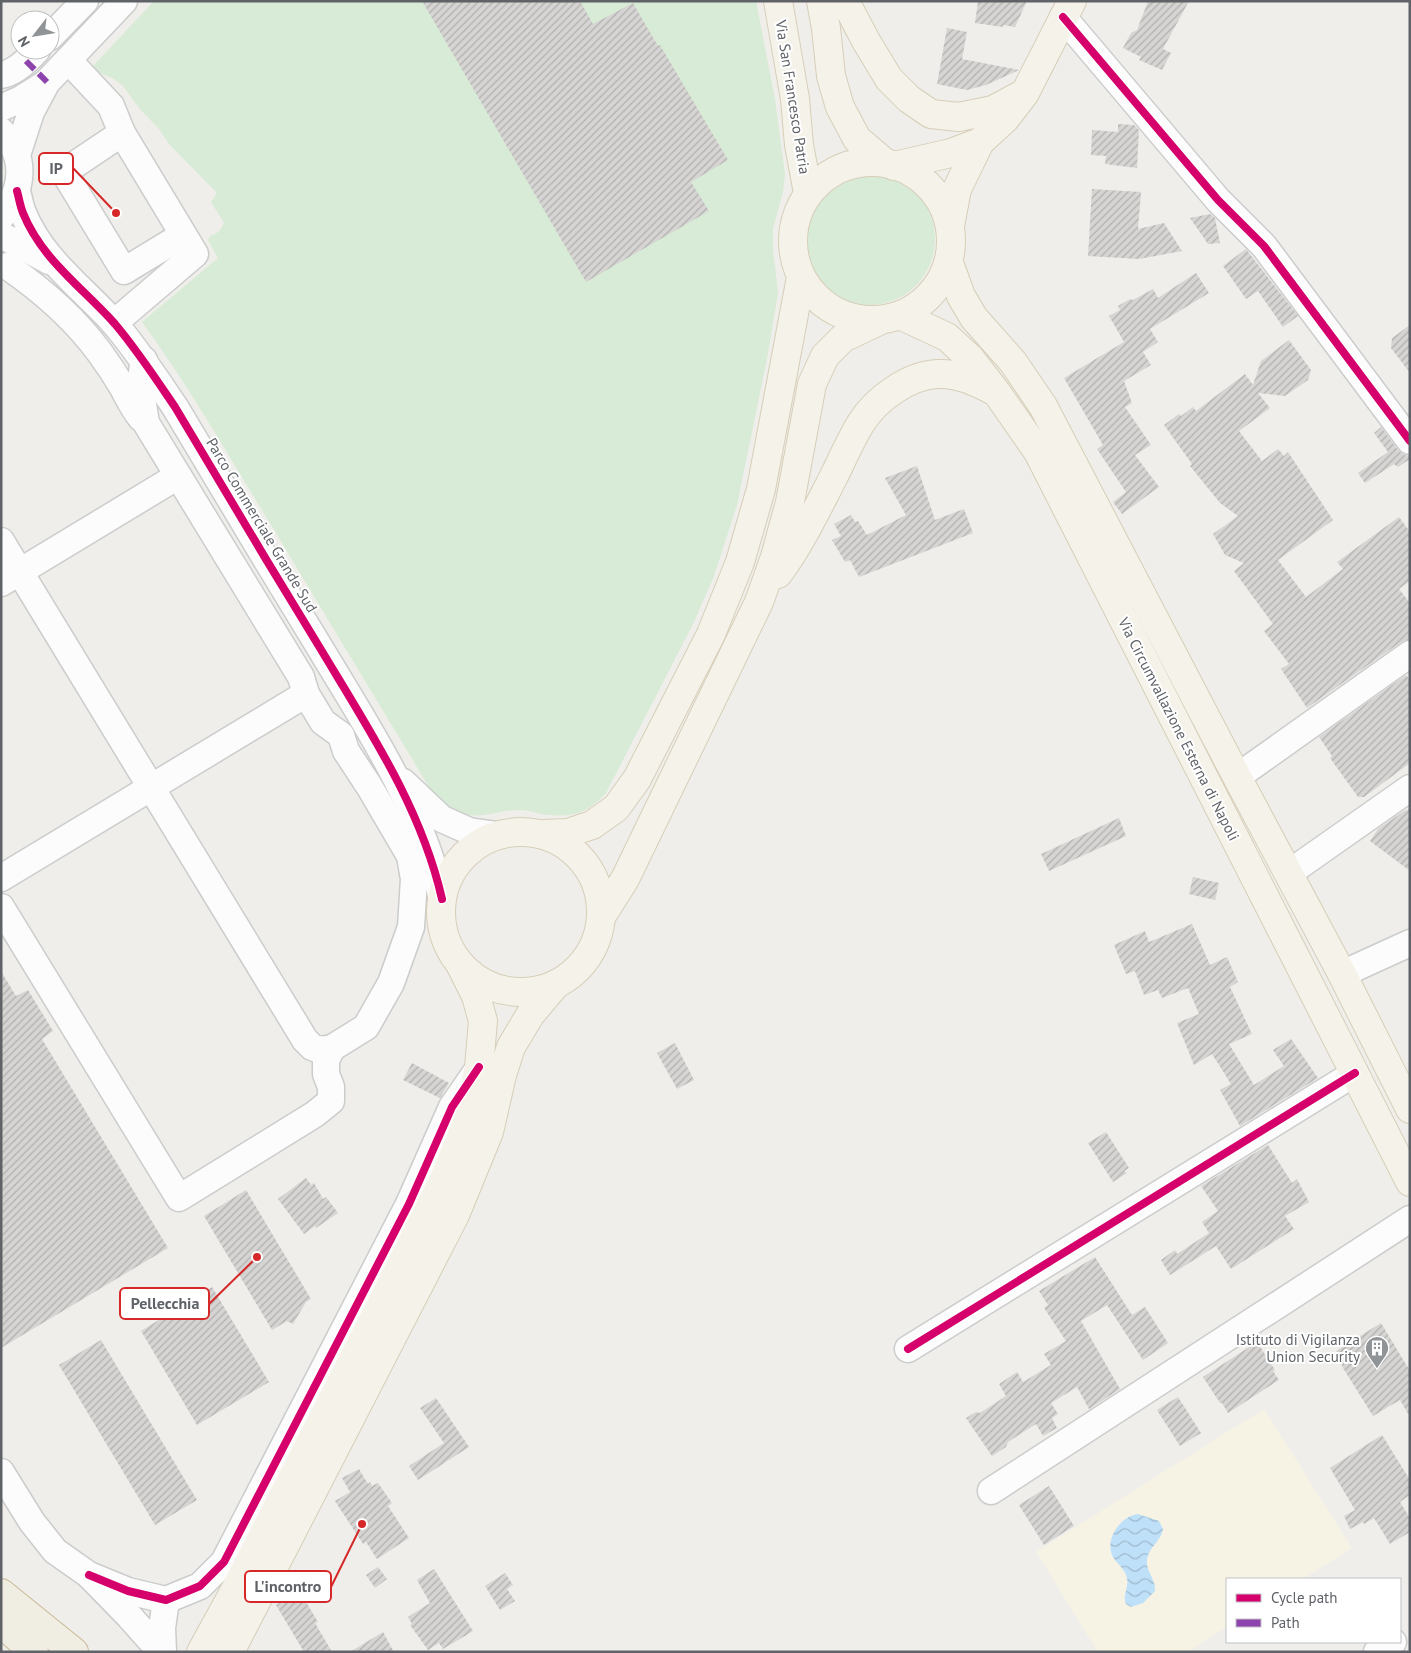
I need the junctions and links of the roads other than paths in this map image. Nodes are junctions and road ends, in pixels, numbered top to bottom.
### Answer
1 (85, 1) edge
2 (124, 1) edge
3 (778, 1) edge
4 (821, 1) edge
5 (845, 1) edge
6 (1067, 9) edge
7 (60, 27) edge
8 (27, 60) edge
9 (58, 71) junction
10 (1, 75) edge
11 (1025, 93) junction
12 (1, 108) edge
13 (1, 132) edge
14 (119, 135) junction
15 (980, 142) junction
16 (17, 155) junction
17 (889, 164) junction
18 (17, 191) junction
19 (808, 194) junction
20 (1, 217) edge
21 (950, 226) junction
22 (1, 235) edge
23 (184, 235) junction
24 (54, 263) junction
25 (949, 263) junction
26 (8, 266) dead end
27 (801, 277) junction
28 (890, 319) junction
29 (114, 324) junction
30 (144, 360) junction
31 (997, 393) junction
32 (146, 423) junction
33 (1410, 441) edge
34 (178, 476) junction
35 (1, 541) edge
36 (10, 577) edge
37 (759, 602) junction
38 (1410, 654) edge
39 (342, 684) junction
40 (306, 694) junction
41 (364, 720) junction
42 (332, 728) junction
43 (396, 776) junction
44 (1237, 777) junction
45 (152, 787) junction
46 (1410, 788) edge
47 (544, 834) junction
48 (497, 835) junction
49 (1289, 873) junction
50 (1, 878) edge
51 (442, 899) junction
52 (1, 907) edge
53 (601, 917) junction
54 (1410, 943) edge
55 (460, 964) junction
56 (1342, 974) junction
57 (556, 984) junction
58 (332, 1048) junction
59 (479, 1067) junction
60 (1355, 1073) junction
61 (1410, 1109) edge
62 (1410, 1182) edge
63 (1410, 1218) edge
64 (908, 1349) dead end
65 (1, 1472) edge
66 (991, 1491) dead end
67 (89, 1574) junction
68 (166, 1600) junction
69 (3, 1602) edge
70 (1391, 1643) edge
71 (73, 1651) edge
72 (34, 1652) edge
73 (162, 1652) edge
74 (201, 1652) edge
75 (230, 1652) edge
76 (1377, 1652) edge

1 - 7 street
2 - 9 street
3 - 19 main road, Via San Francesco Patria
4 - 17 main road
5 - 11 main road
6 - 11 main road
6 - 33 street
8 - 10 street
9 - 12 street
9 - 14 street
9 - 16 street
11 - 15 main road
13 - 16 street
14 - 23 street
14 - 23 street
15 - 17 main road
15 - 21 main road
16 - 18 street
17 - 19 main road
17 - 21 main road
18 - 20 street
18 - 24 street, Parco Commerciale Grande Sud
19 - 27 main road
21 - 25 main road
22 - 24 street, Parco Commerciale Grande Sud
23 - 29 street
24 - 29 street, Parco Commerciale Grande Sud
25 - 28 main road
25 - 44 main road, Via Circumvallazione Esterna di Napoli
26 - 32 street
27 - 28 main road
27 - 47 main road
28 - 31 main road, Via Circumvallazione Esterna di Napoli
28 - 37 main road
29 - 30 street, Parco Commerciale Grande Sud
30 - 32 street
30 - 39 street, Parco Commerciale Grande Sud
31 - 37 main road
31 - 60 main road, Via Circumvallazione Esterna di Napoli
32 - 34 street
34 - 36 street
34 - 40 street
35 - 36 street
36 - 45 street
37 - 53 main road
38 - 44 street
39 - 41 street, Parco Commerciale Grande Sud
39 - 42 street
40 - 42 street
40 - 45 street
41 - 42 street
41 - 43 street, Parco Commerciale Grande Sud
42 - 58 street
43 - 48 street, Parco Commerciale Grande Sud
43 - 51 street, Parco Commerciale Grande Sud
44 - 49 main road, Via Circumvallazione Esterna di Napoli
45 - 50 street
45 - 58 street
46 - 49 street
47 - 48 main road
47 - 53 main road
48 - 51 main road
49 - 56 main road, Via Circumvallazione Esterna di Napoli
51 - 55 main road
52 - 58 street
53 - 57 main road
54 - 56 street
55 - 57 main road
55 - 59 main road
56 - 61 main road, Via Circumvallazione Esterna di Napoli
57 - 75 main road
59 - 68 street
59 - 74 main road
60 - 62 main road, Via Circumvallazione Esterna di Napoli
60 - 64 street
63 - 66 street
65 - 67 street
67 - 68 street
67 - 73 street
68 - 73 street
69 - 71 highway
69 - 72 highway
70 - 76 street

